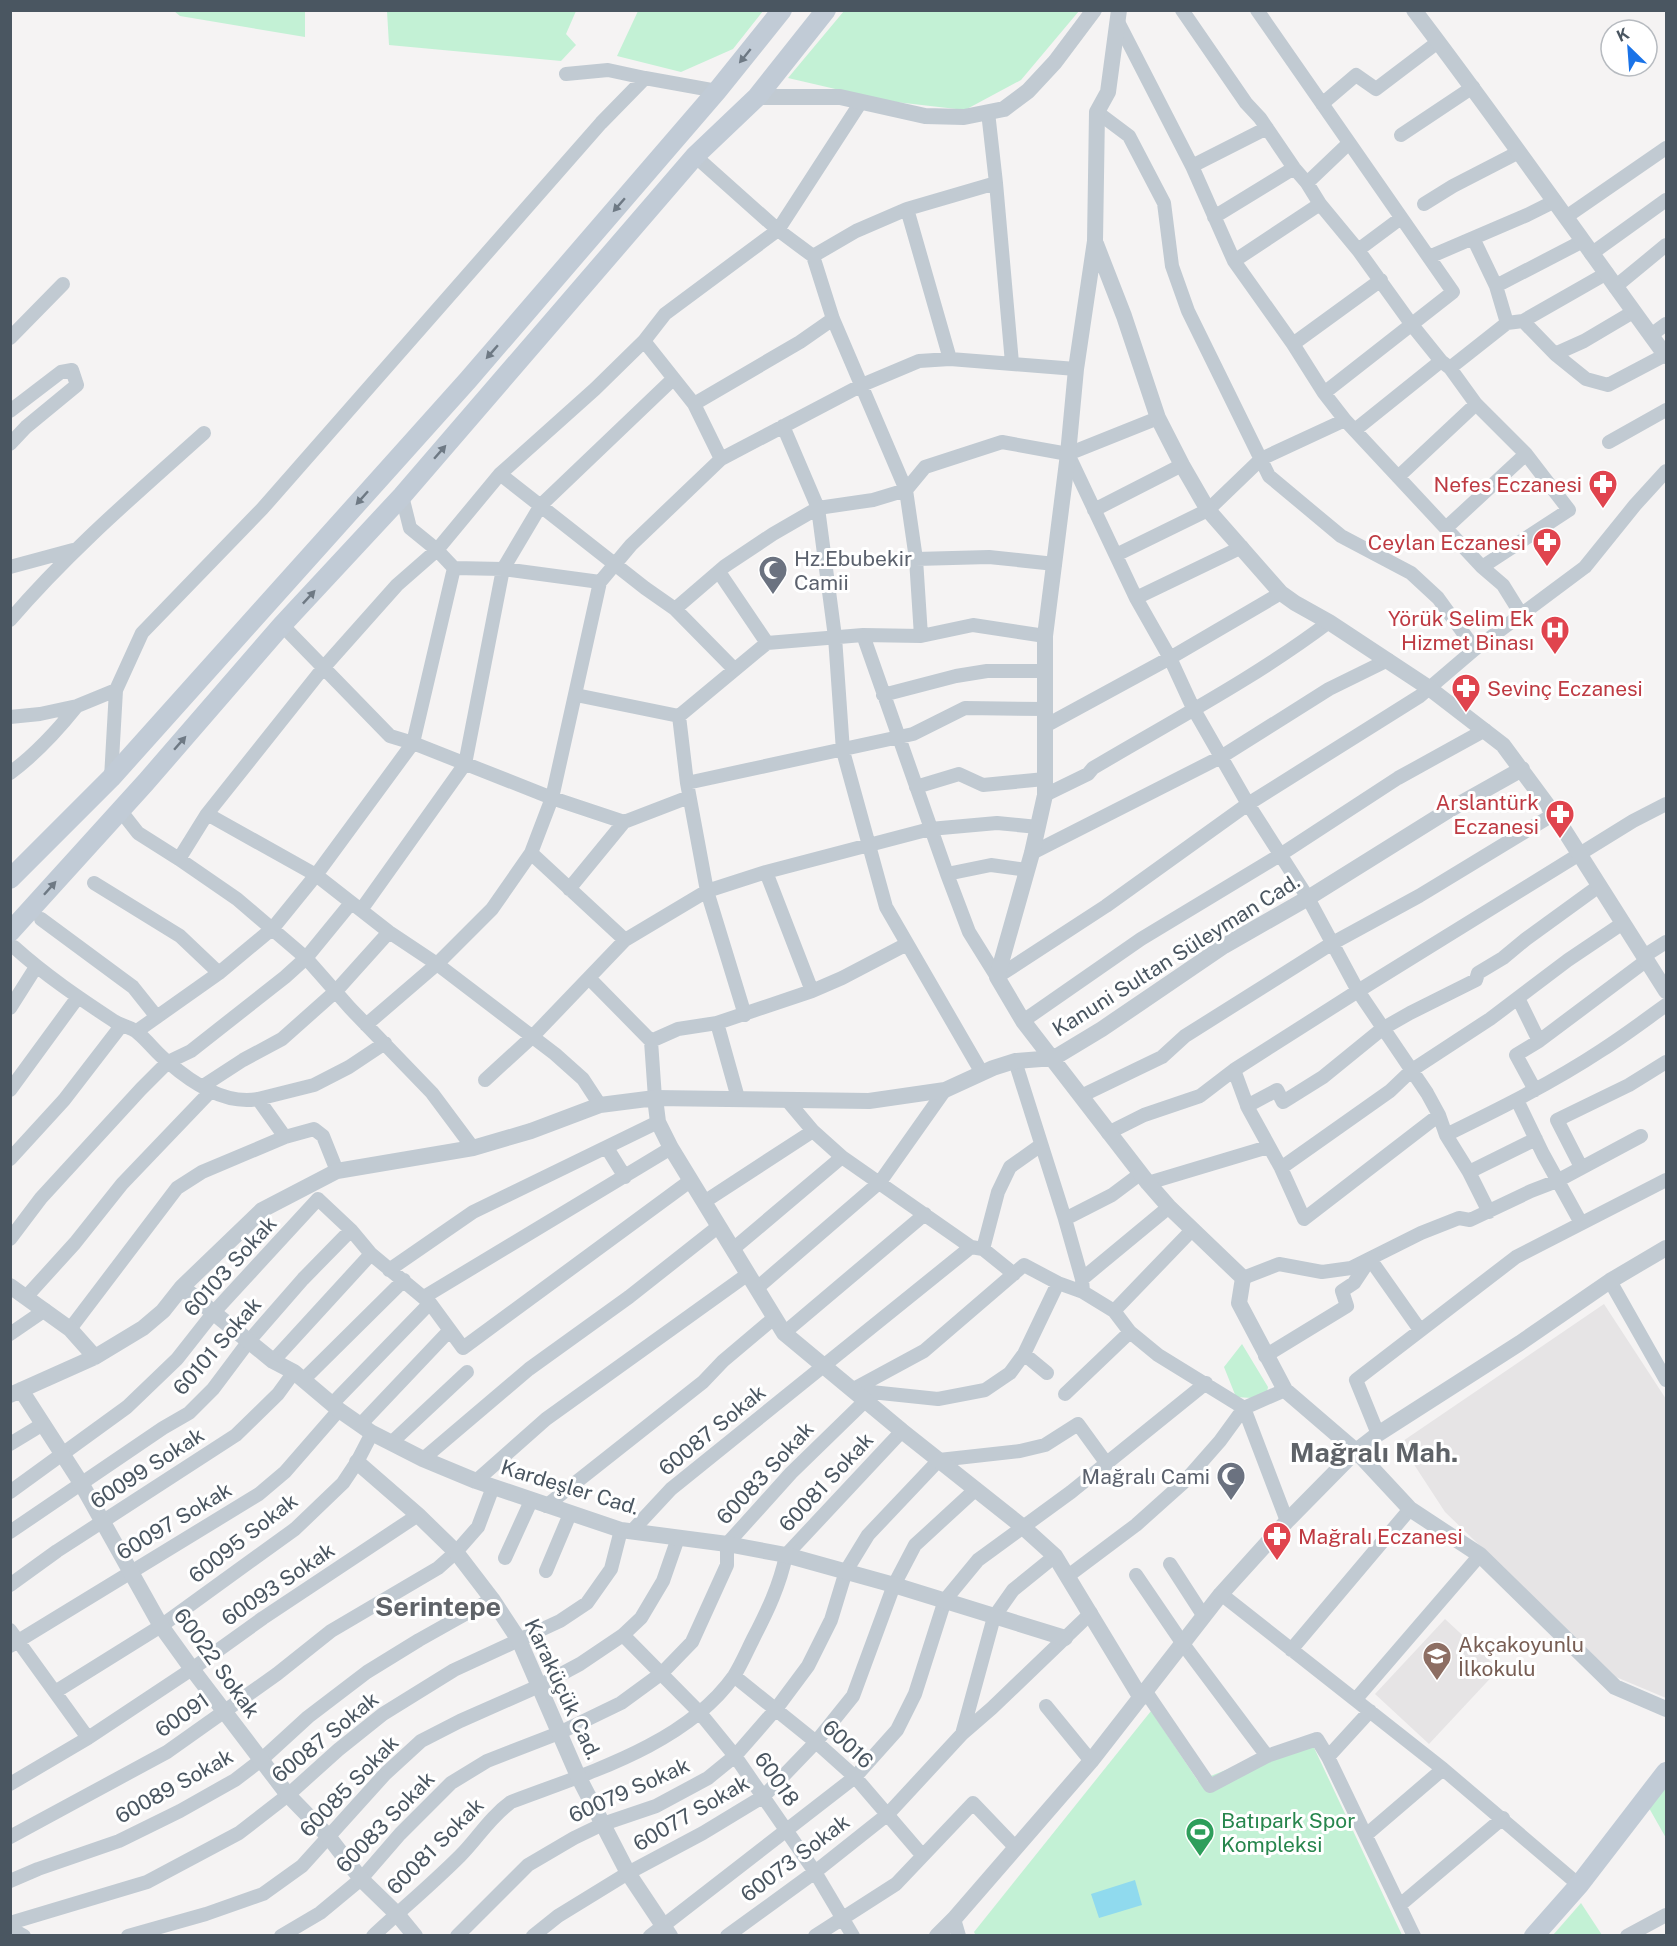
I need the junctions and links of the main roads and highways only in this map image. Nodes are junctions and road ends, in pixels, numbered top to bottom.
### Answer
1 (782, 10) edge
2 (826, 10) edge
3 (10, 879) edge
4 (12, 934) edge
5 (1666, 1772) edge
6 (1579, 1885) junction
7 (1521, 1935) edge
8 (1534, 1935) edge

1 -> 3 main road
4 -> 2 main road
5 - 6 main road
6 - 7 main road
6 - 8 main road

